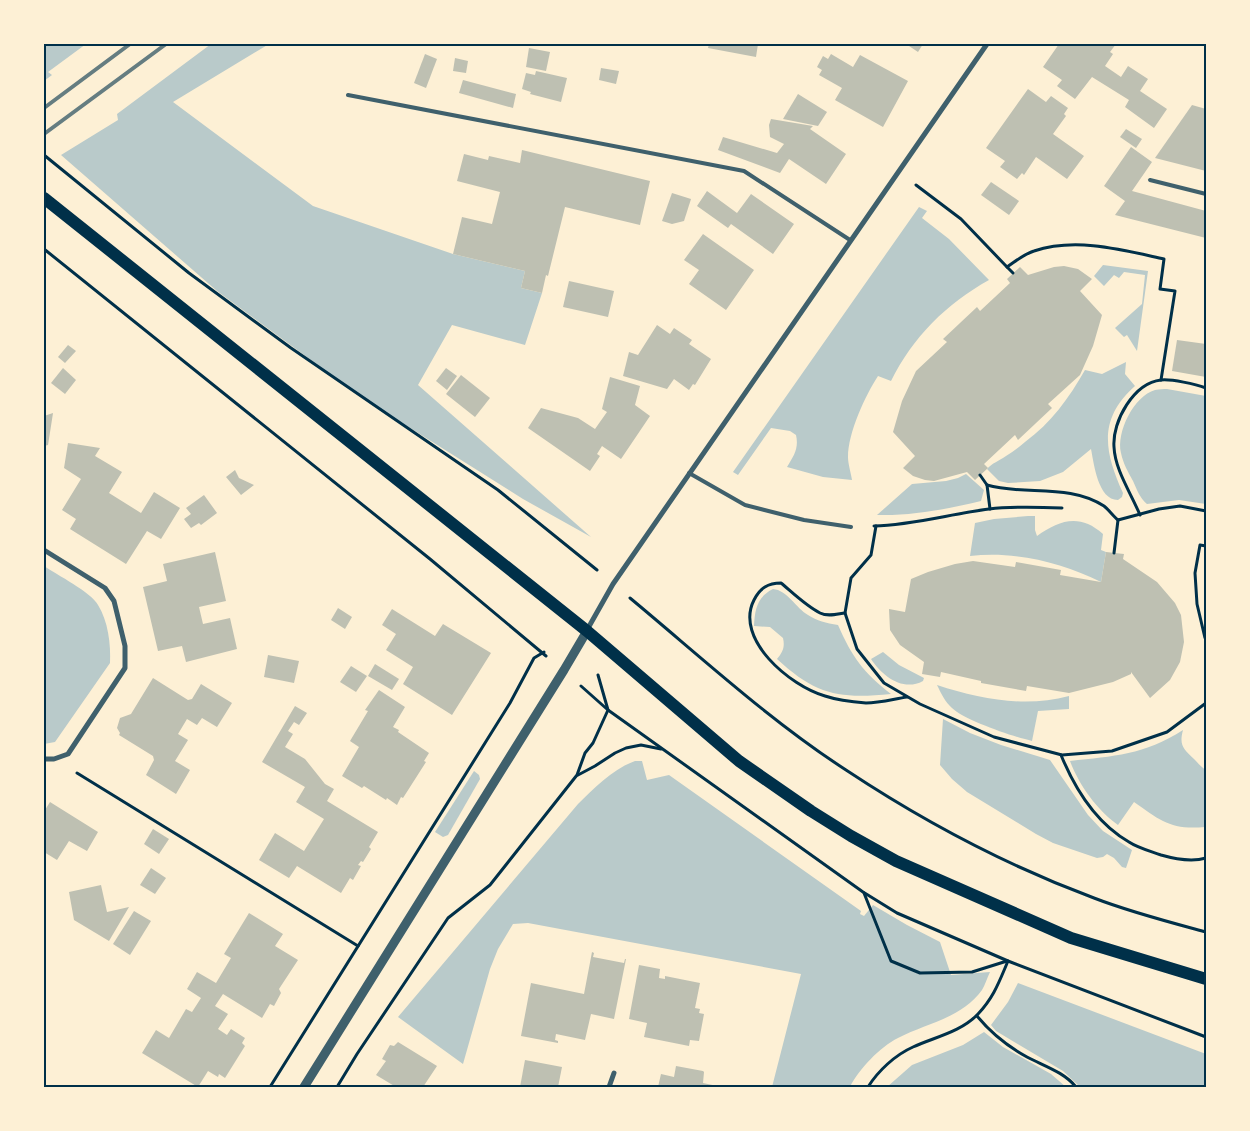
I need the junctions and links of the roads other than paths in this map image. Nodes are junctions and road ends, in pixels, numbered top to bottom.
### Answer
1 (986, 44) edge
2 (348, 95) dead end
3 (1150, 180) dead end
4 (1206, 194) edge
5 (44, 198) edge
6 (850, 240) junction
7 (689, 473) junction
8 (851, 527) road end
9 (44, 550) edge
10 (587, 631) junction
11 (44, 759) edge
12 (1206, 979) edge
13 (614, 1073) dead end
14 (304, 1087) edge
15 (609, 1087) edge

1 - 6 street
2 - 6 lane
3 - 4 lane
5 - 10 main road
6 - 7 street
7 - 8 lane
7 - 10 street
9 - 11 street
10 - 12 main road
10 - 14 street
13 - 15 street

